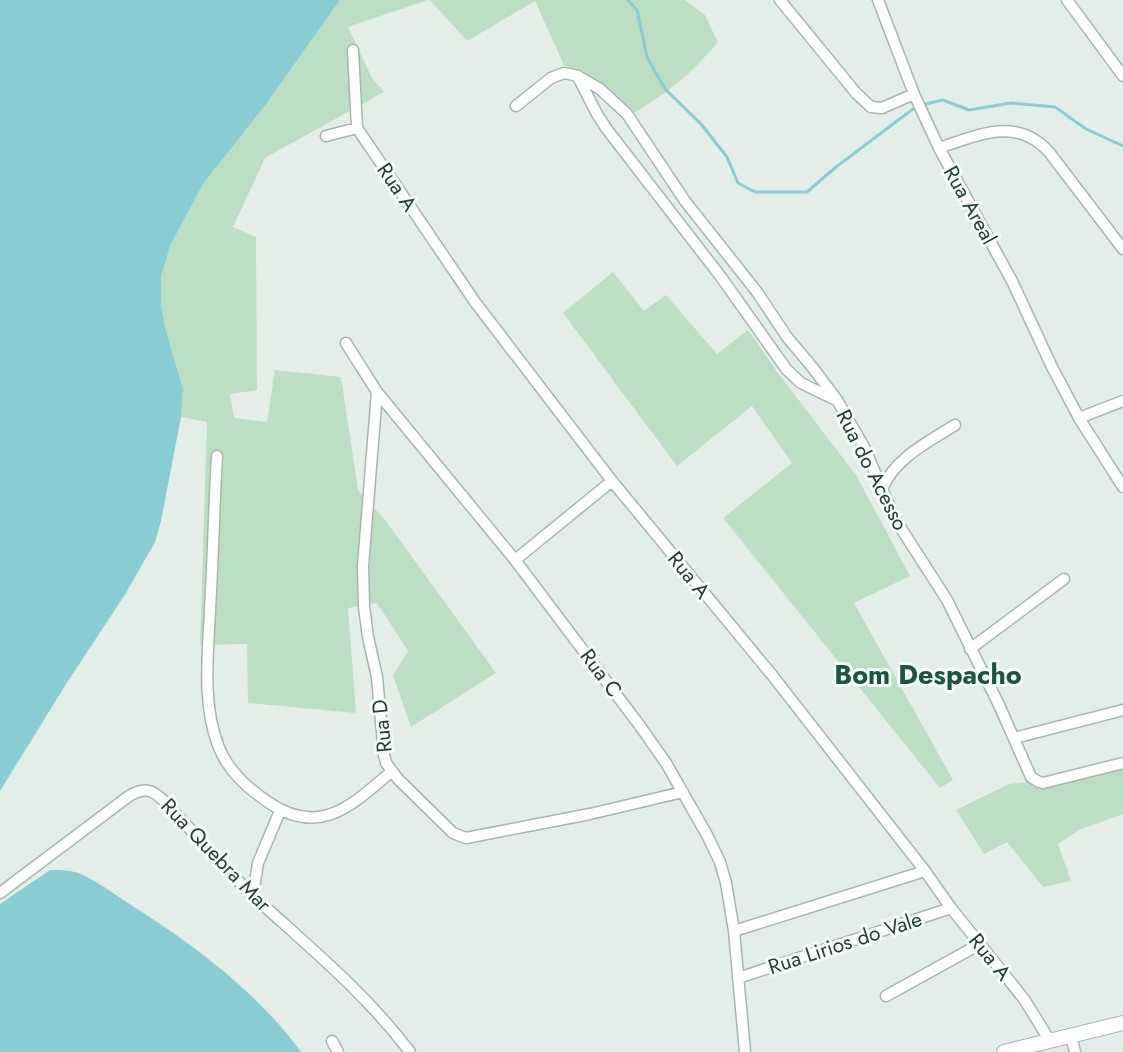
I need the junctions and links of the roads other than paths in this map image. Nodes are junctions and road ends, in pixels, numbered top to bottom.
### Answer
1 (780, 0) edge
2 (878, 0) edge
3 (1067, 0) edge
4 (353, 50) dead end
5 (578, 76) junction
6 (1123, 76) edge
7 (914, 94) junction
8 (516, 106) dead end
9 (357, 128) junction
10 (326, 136) dead end
11 (939, 148) junction
12 (1123, 249) edge
13 (728, 254) junction
14 (712, 266) junction
15 (346, 343) dead end
16 (377, 392) junction
17 (837, 400) junction
18 (1123, 401) edge
19 (1079, 418) junction
20 (955, 425) dead end
21 (217, 456) dead end
22 (612, 481) junction
23 (1123, 487) edge
24 (882, 489) junction
25 (515, 560) junction
26 (1064, 579) dead end
27 (970, 649) junction
28 (1123, 710) edge
29 (1014, 738) junction
30 (1123, 762) edge
31 (391, 772) junction
32 (683, 792) junction
33 (280, 810) junction
34 (925, 871) junction
35 (0, 892) edge
36 (253, 896) junction
37 (951, 908) junction
38 (734, 931) junction
39 (980, 944) junction
40 (738, 978) junction
41 (886, 996) dead end
42 (1123, 1023) edge
43 (1071, 1036) junction
44 (332, 1041) dead end
45 (1040, 1046) edge
46 (338, 1052) edge
47 (410, 1052) edge
48 (745, 1052) edge
49 (1004, 1052) edge
50 (1076, 1052) edge

1 - 7 street
2 - 7 street, Rua Areal
3 - 6 street
4 - 9 street
5 - 8 street, Rua do Acesso
5 - 13 street, Rua do Acesso
5 - 14 street
7 - 11 street, Rua Areal
9 - 10 street
9 - 22 street, Rua A
11 - 12 street
11 - 19 street, Rua Areal
13 - 14 street
13 - 17 street, Rua do Acesso
14 - 17 street
15 - 16 street, Rua C
16 - 25 street, Rua C
16 - 31 street, Rua D
17 - 24 street, Rua do Acesso
18 - 19 street
19 - 23 street
20 - 24 street
21 - 33 street
22 - 25 street
22 - 34 street, Rua A
24 - 27 street, Rua do Acesso
25 - 32 street, Rua C
26 - 27 street
27 - 29 street, Rua do Acesso
28 - 29 street
29 - 30 street, Rua do Acesso
31 - 32 street, Rua D
31 - 33 street
32 - 38 street, Rua C
33 - 36 street
34 - 37 street, Rua A
34 - 38 street
35 - 36 street, Rua Quebra Mar
36 - 47 street, Rua Quebra Mar
37 - 39 street, Rua A
37 - 40 street, Rua Lirios do Vale
38 - 40 street, Rua C
39 - 41 street
39 - 45 street, Rua A
40 - 48 street, Rua C
42 - 43 street
43 - 45 street
43 - 50 street
44 - 46 street
45 - 49 street

